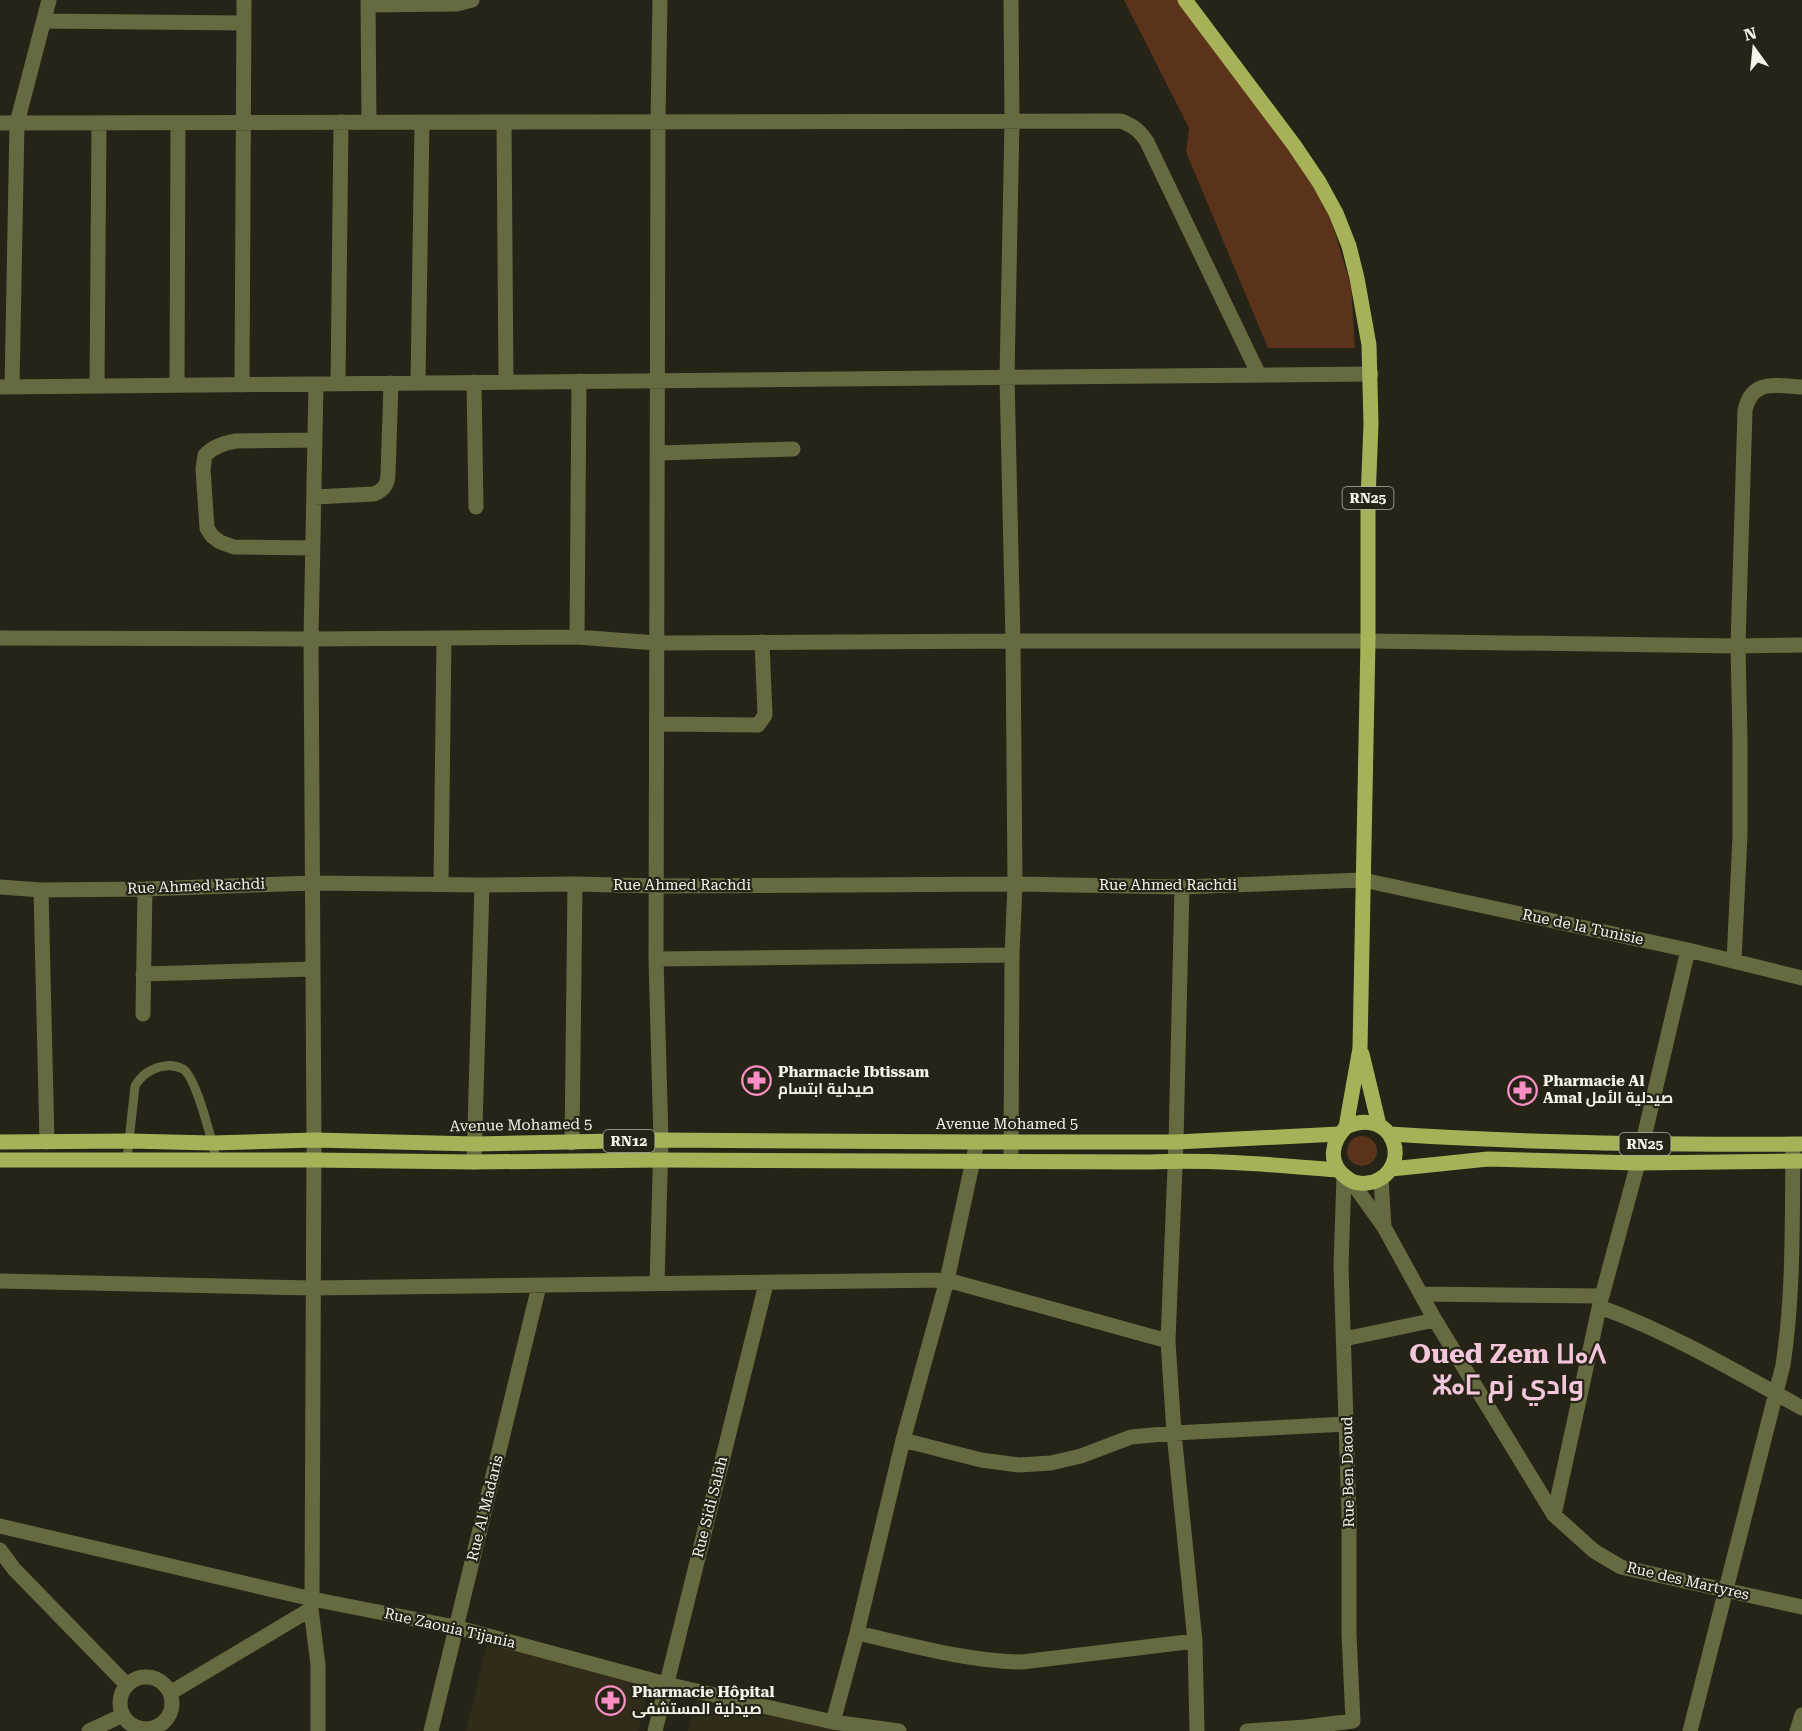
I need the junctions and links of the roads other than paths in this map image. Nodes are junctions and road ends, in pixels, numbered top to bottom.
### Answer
1 (49, 0) edge
2 (244, 0) edge
3 (472, 0) edge
4 (660, 0) edge
5 (1011, 0) edge
6 (1185, 0) edge
7 (368, 2) edge
8 (44, 21) junction
9 (244, 23) junction
10 (1012, 121) junction
11 (243, 122) junction
12 (340, 122) junction
13 (369, 122) junction
14 (422, 122) junction
15 (504, 122) junction
16 (658, 122) junction
17 (0, 123) edge
18 (17, 123) junction
19 (99, 123) junction
20 (178, 123) junction
21 (1371, 374) junction
22 (1259, 375) junction
23 (1007, 377) junction
24 (579, 381) junction
25 (658, 381) junction
26 (474, 382) junction
27 (506, 382) junction
28 (391, 383) junction
29 (418, 383) junction
30 (316, 384) junction
31 (338, 384) junction
32 (177, 385) junction
33 (242, 385) junction
34 (97, 386) junction
35 (6, 387) edge
36 (1802, 387) edge
37 (315, 440) junction
38 (793, 449) dead end
39 (658, 453) junction
40 (314, 497) junction
41 (476, 507) dead end
42 (313, 548) junction
43 (577, 637) junction
44 (0, 638) edge
45 (444, 638) junction
46 (311, 639) junction
47 (1013, 641) junction
48 (1368, 641) junction
49 (762, 642) junction
50 (657, 643) junction
51 (1802, 645) edge
52 (1737, 646) junction
53 (657, 724) junction
54 (1363, 880) junction
55 (313, 883) junction
56 (441, 884) junction
57 (575, 884) junction
58 (1015, 884) junction
59 (482, 885) junction
60 (657, 886) junction
61 (0, 887) edge
62 (1182, 887) junction
63 (145, 889) junction
64 (41, 890) junction
65 (1688, 950) junction
66 (1012, 955) junction
67 (656, 959) junction
68 (1734, 961) junction
69 (312, 969) junction
70 (142, 974) junction
71 (1802, 978) edge
72 (143, 1014) dead end
73 (1360, 1048) junction
74 (1384, 1129) junction
75 (1342, 1131) junction
76 (314, 1140) junction
77 (661, 1140) junction
78 (129, 1141) junction
79 (0, 1142) edge
80 (47, 1142) junction
81 (977, 1142) junction
82 (1011, 1142) junction
83 (1176, 1142) junction
84 (212, 1143) junction
85 (572, 1143) junction
86 (475, 1144) junction
87 (1642, 1144) junction
88 (1798, 1144) edge
89 (127, 1159) junction
90 (0, 1160) edge
91 (314, 1160) junction
92 (660, 1160) junction
93 (1011, 1160) junction
94 (217, 1161) junction
95 (973, 1161) junction
96 (1176, 1161) junction
97 (1797, 1161) edge
98 (474, 1162) junction
99 (1638, 1163) junction
100 (1386, 1174) junction
101 (1344, 1176) junction
102 (1384, 1227) junction
103 (947, 1280) junction
104 (0, 1281) edge
105 (657, 1284) junction
106 (766, 1284) junction
107 (539, 1286) junction
108 (312, 1288) junction
109 (1421, 1294) junction
110 (1601, 1301) junction
111 (1435, 1320) junction
112 (1344, 1339) junction
113 (1168, 1341) junction
114 (1776, 1393) junction
115 (1802, 1408) edge
116 (1347, 1424) junction
117 (1174, 1433) junction
118 (903, 1440) junction
119 (1554, 1515) junction
120 (0, 1526) edge
121 (0, 1550) edge
122 (1726, 1590) junction
123 (312, 1604) junction
124 (1802, 1607) edge
125 (455, 1627) junction
126 (857, 1632) junction
127 (1195, 1641) junction
128 (666, 1684) junction
129 (127, 1685) junction
130 (170, 1693) junction
131 (123, 1715) junction
132 (1802, 1715) edge
133 (171, 1726) edge
134 (842, 1726) edge
135 (1353, 1726) edge
136 (89, 1731) edge
137 (318, 1731) edge
138 (431, 1731) edge
139 (655, 1731) edge
140 (899, 1731) edge
141 (1197, 1731) edge
142 (1247, 1731) edge
143 (1690, 1731) edge
144 (1797, 1731) edge

1 - 8 street
2 - 9 street
3 - 7 street
4 - 16 street
5 - 10 street
6 - 21 main road, RN25
7 - 13 street
8 - 9 street
8 - 18 street
9 - 11 street
10 - 16 street
10 - 22 street
10 - 23 street
11 - 12 street
11 - 20 street
11 - 33 street
12 - 13 street
12 - 31 street
13 - 14 street
14 - 15 street
14 - 29 street
15 - 16 street
15 - 27 street
16 - 25 street
17 - 18 street
18 - 19 street
18 - 35 street
19 - 20 street
19 - 34 street
20 - 32 street
21 - 22 street
21 - 48 main road, RN25
22 - 23 street
23 - 25 street
23 - 47 street
24 - 25 street
24 - 27 street
24 - 43 street
25 - 39 street
26 - 27 street
26 - 29 street
26 - 41 street
28 - 29 street
28 - 31 street
28 - 40 street
30 - 31 street
30 - 33 street
30 - 37 street
32 - 33 street
32 - 34 street
34 - 35 street
36 - 52 street
37 - 40 street
37 - 42 street
38 - 39 street
39 - 50 street
40 - 42 street
42 - 46 street
43 - 45 street
43 - 50 street
44 - 46 street
45 - 46 street
45 - 56 street
46 - 55 street
47 - 48 street
47 - 49 street
47 - 58 street
48 - 52 street
48 - 54 main road, RN25
49 - 50 street
49 - 53 street
50 - 53 street
51 - 52 street
52 - 68 street
53 - 60 street
54 - 62 street, Rue Ahmed Rachdi
54 - 65 street, Rue de la Tunisie
54 - 73 main road, RN25
55 - 56 street, Rue Ahmed Rachdi
55 - 63 street, Rue Ahmed Rachdi
55 - 69 street
56 - 59 street, Rue Ahmed Rachdi
57 - 59 street, Rue Ahmed Rachdi
57 - 60 street, Rue Ahmed Rachdi
57 - 85 street
58 - 60 street, Rue Ahmed Rachdi
58 - 62 street, Rue Ahmed Rachdi
58 - 66 street
59 - 86 street
60 - 67 street
61 - 64 street, Rue Ahmed Rachdi
62 - 83 street
63 - 64 street, Rue Ahmed Rachdi
63 - 70 street
64 - 80 street
65 - 68 street, Rue de la Tunisie
65 - 87 street
66 - 67 street
66 - 82 street
67 - 77 street
68 - 71 street, Rue de la Tunisie
69 - 70 street
69 - 76 street
70 - 72 street
73 - 74 main road, RN25
73 - 75 main road, RN25
74 - 75 main road, RN25
74 - 87 main road, RN25
74 - 100 main road, RN25
75 - 83 main road, Avenue Mohamed 5 / RN12
75 - 101 main road, RN25
76 - 84 main road, Avenue Mohamed 5 / RN12
76 - 86 main road, Avenue Mohamed 5 / RN12
76 - 91 street
77 - 81 main road, Avenue Mohamed 5 / RN12
77 - 85 main road, Avenue Mohamed 5 / RN12
77 - 92 street
78 - 80 main road, Avenue Mohamed 5 / RN12
78 - 84 main road, Avenue Mohamed 5 / RN12
78 - 84 lane
78 - 89 lane
79 - 80 main road, Avenue Mohamed 5 / RN12
81 - 82 main road, Avenue Mohamed 5 / RN12
81 - 95 street
82 - 83 main road, Avenue Mohamed 5 / RN12
82 - 93 street
83 - 96 street
84 - 94 lane
85 - 86 main road, Avenue Mohamed 5 / RN12
86 - 98 street
87 - 88 main road, RN25
87 - 99 street
88 - 97 street
89 - 90 main road, RN12
89 - 94 main road, RN12
91 - 94 main road, RN12
91 - 98 main road, RN12
91 - 108 street
92 - 95 main road, RN12
92 - 98 main road, RN12
92 - 105 street
93 - 95 main road, RN12
93 - 96 main road, RN12
95 - 103 street
96 - 101 main road, RN12
96 - 113 street
97 - 99 main road, RN25
97 - 114 street
99 - 100 main road, RN25
99 - 110 street
100 - 101 main road, RN25
100 - 102 street
101 - 102 street, Rue des Martyres
101 - 112 street, Rue Ben Daoud
102 - 109 street, Rue des Martyres
103 - 106 street
103 - 113 street
103 - 118 street
104 - 108 street
105 - 106 street
105 - 107 street
106 - 128 street, Rue Sidi Salah
107 - 108 street
107 - 125 street, Rue Al Madaris
108 - 123 street
109 - 110 street
109 - 111 street, Rue des Martyres
110 - 114 street
110 - 119 street
111 - 112 street
111 - 119 street, Rue des Martyres
112 - 116 street, Rue Ben Daoud
113 - 117 street
114 - 115 street
114 - 122 street
116 - 117 street
116 - 135 street, Rue Ben Daoud
117 - 118 street
117 - 127 street
118 - 126 street
119 - 122 street, Rue des Martyres
120 - 123 street, Rue Zaouia Tijania
121 - 129 street
122 - 124 street, Rue des Martyres
122 - 143 street
123 - 125 street, Rue Zaouia Tijania
123 - 130 street
123 - 137 street
125 - 128 street, Rue Zaouia Tijania
125 - 138 street, Rue Al Madaris
126 - 127 street
126 - 134 street
127 - 141 street
128 - 134 street, Rue Zaouia Tijania
128 - 139 street, Rue Sidi Salah
129 - 130 street
129 - 131 street
130 - 133 street
131 - 133 street
131 - 136 street
132 - 144 street
134 - 140 street, Rue Zaouia Tijania
135 - 142 street, Rue Ben Daoud

